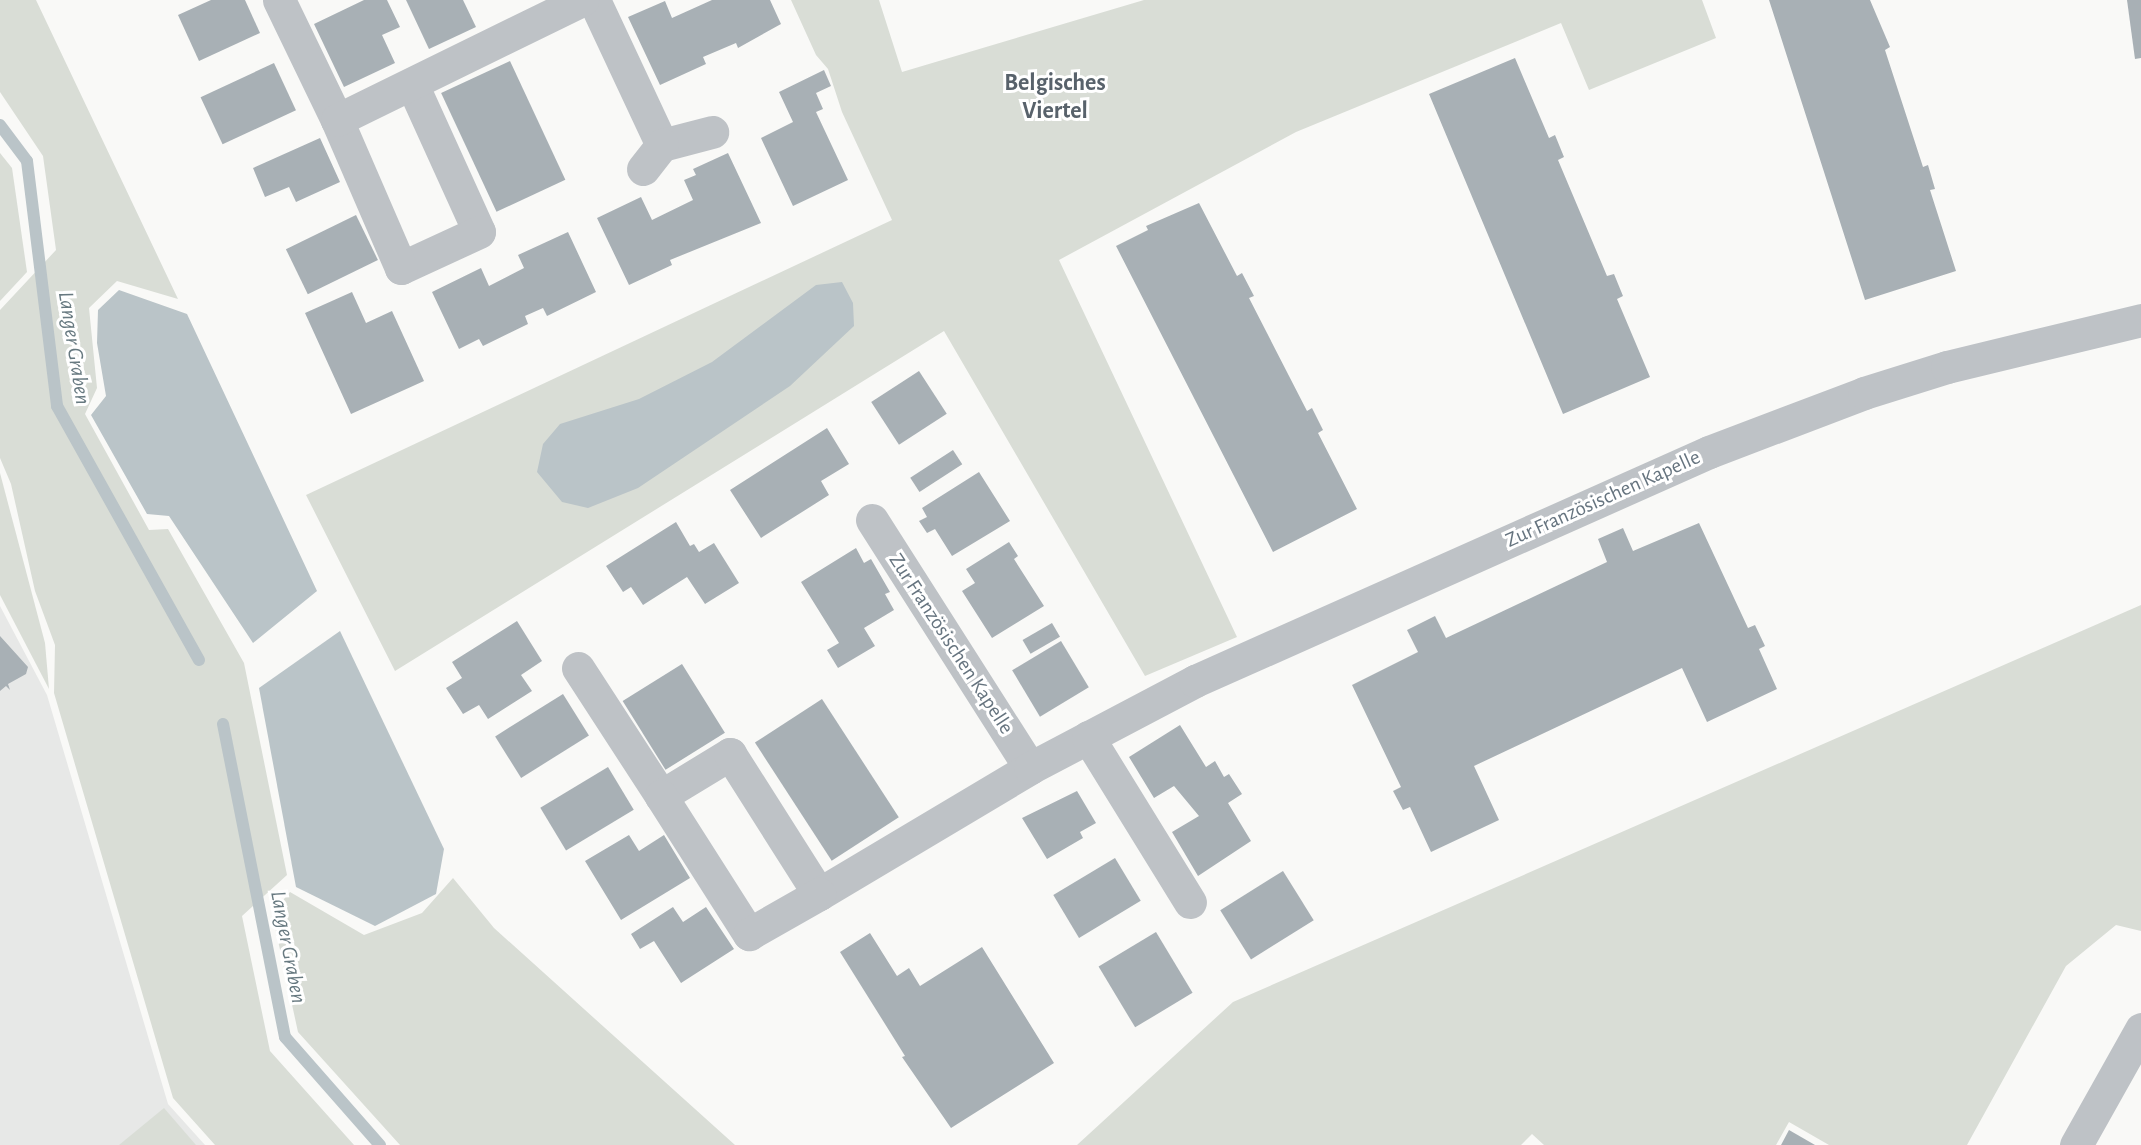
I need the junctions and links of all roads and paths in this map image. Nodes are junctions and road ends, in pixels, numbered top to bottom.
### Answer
1 (279, 0) edge
2 (582, 0) edge
3 (594, 0) edge
4 (412, 84) junction
5 (337, 120) junction
6 (712, 132) dead end
7 (2141, 320) edge
8 (872, 520) dead end
9 (578, 668) dead end
10 (1088, 737) junction
11 (1030, 768) junction
12 (661, 796) junction
13 (819, 894) junction
14 (1190, 902) dead end
15 (2141, 1029) edge
16 (2076, 1145) edge

1 - 5 street
2 - 4 street
3 - 6 street
4 - 5 street
4 - 5 street
7 - 10 street, Zur Französischen Kapelle
8 - 11 street, Zur Französischen Kapelle
9 - 12 street, Zur Französischen Kapelle
10 - 11 street, Zur Französischen Kapelle
10 - 14 street
11 - 13 street, Zur Französischen Kapelle
12 - 13 street, Zur Französischen Kapelle
12 - 13 street
15 - 16 street

